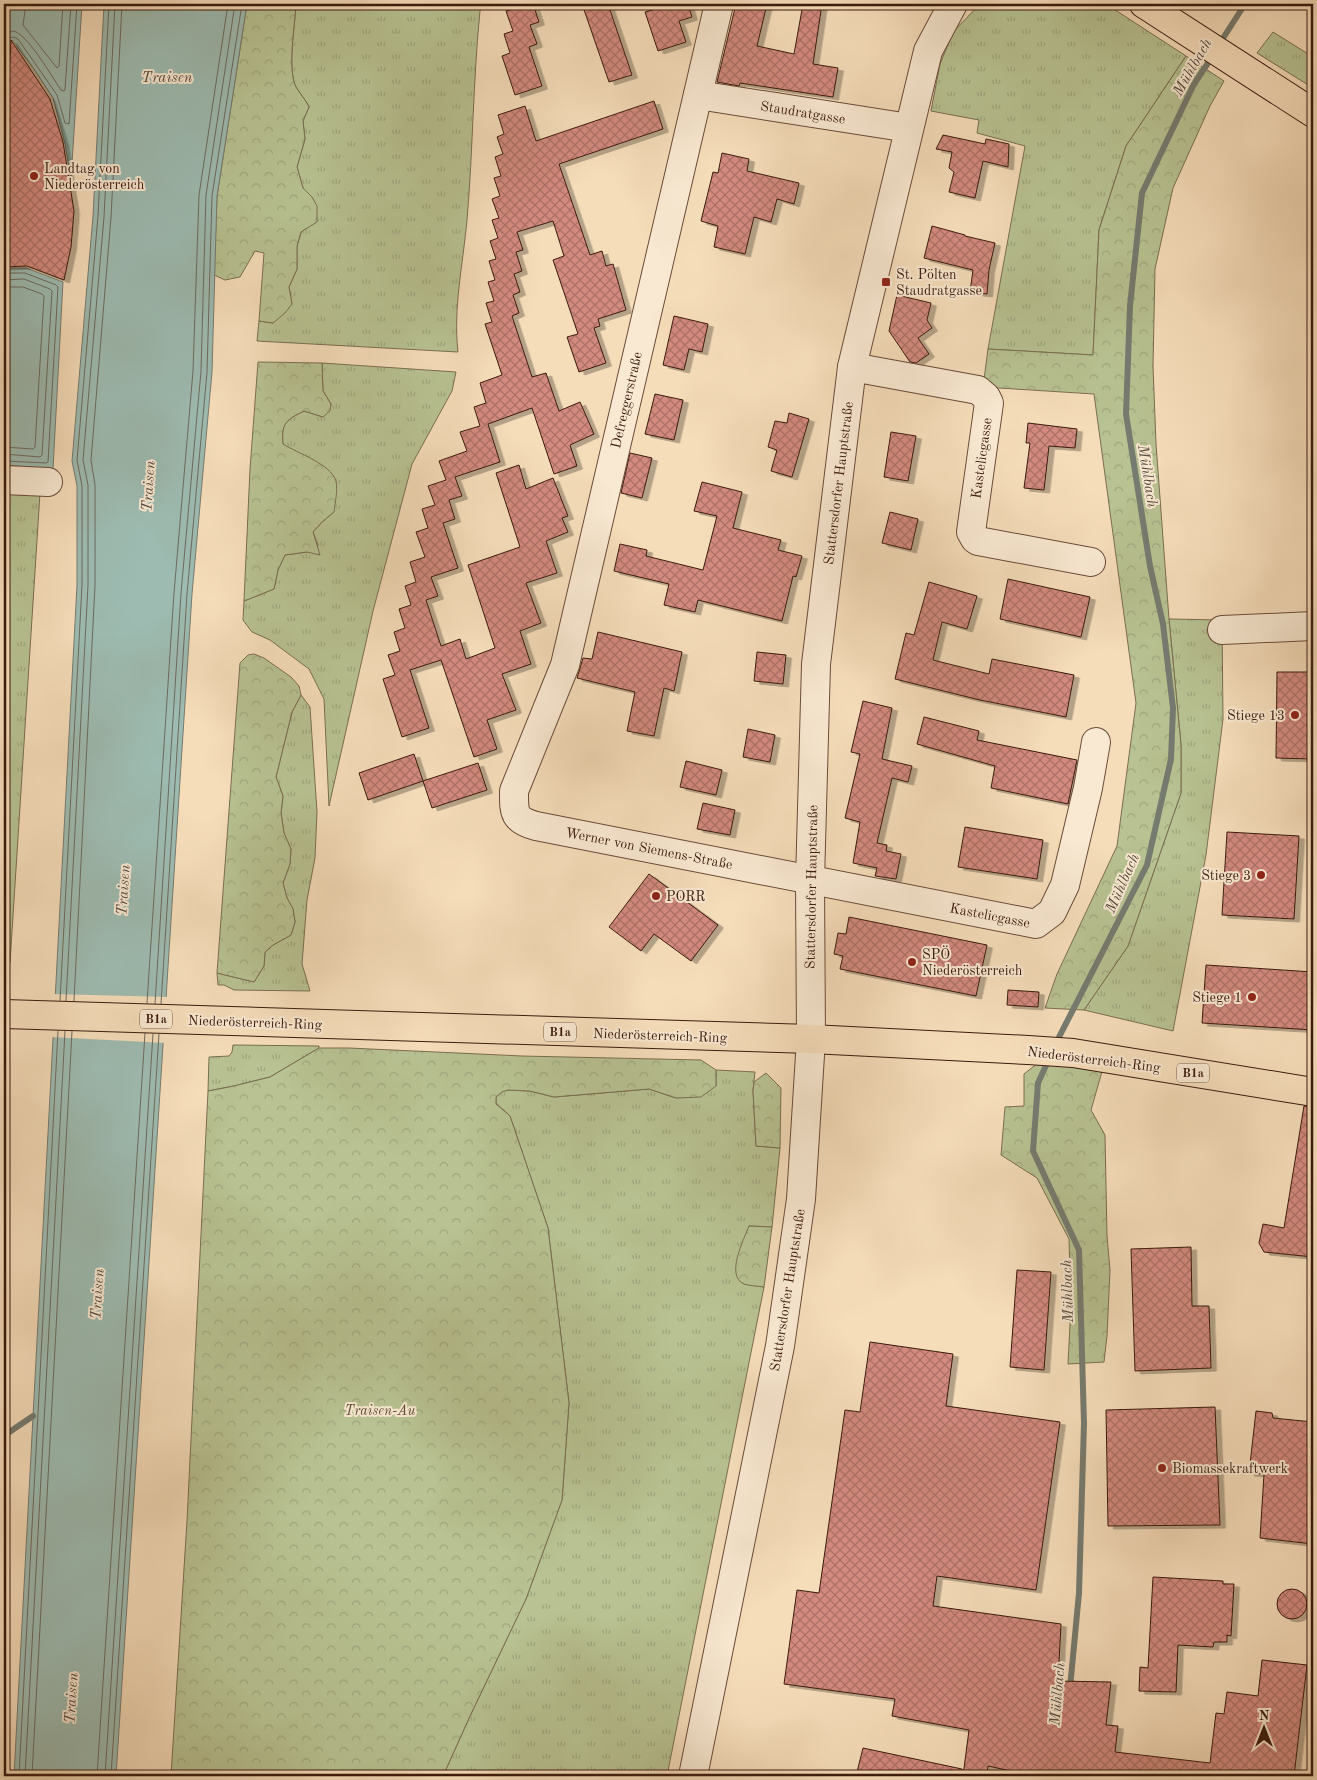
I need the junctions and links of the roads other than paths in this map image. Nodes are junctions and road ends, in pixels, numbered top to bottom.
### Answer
1 (719, 4) edge
2 (953, 4) edge
3 (1144, 4) edge
4 (698, 95) junction
5 (1313, 113) edge
6 (909, 128) junction
7 (852, 367) junction
8 (4, 480) edge
9 (48, 482) dead end
10 (1091, 562) dead end
11 (1313, 626) edge
12 (1222, 630) dead end
13 (1096, 742) dead end
14 (514, 791) joint
15 (810, 881) junction
16 (4, 1014) edge
17 (811, 1039) junction
18 (1313, 1092) edge
19 (692, 1776) edge

1 - 4 street, Defreggerstraße
2 - 6 street, Stattersdorfer Hauptstraße
3 - 5 main road
4 - 6 street, Staudratgasse
4 - 14 street, Defreggerstraße
6 - 7 street, Stattersdorfer Hauptstraße
7 - 10 street, Kastelicgasse
7 - 15 street, Stattersdorfer Hauptstraße
8 - 9 street
11 - 12 street
13 - 15 street, Kastelicgasse
14 - 15 street, Werner von Siemens-Straße
15 - 17 street, Stattersdorfer Hauptstraße
16 - 17 main road, Niederösterreich-Ring / B1a
17 - 18 main road, Niederösterreich-Ring / B1a
17 - 19 street, Stattersdorfer Hauptstraße

